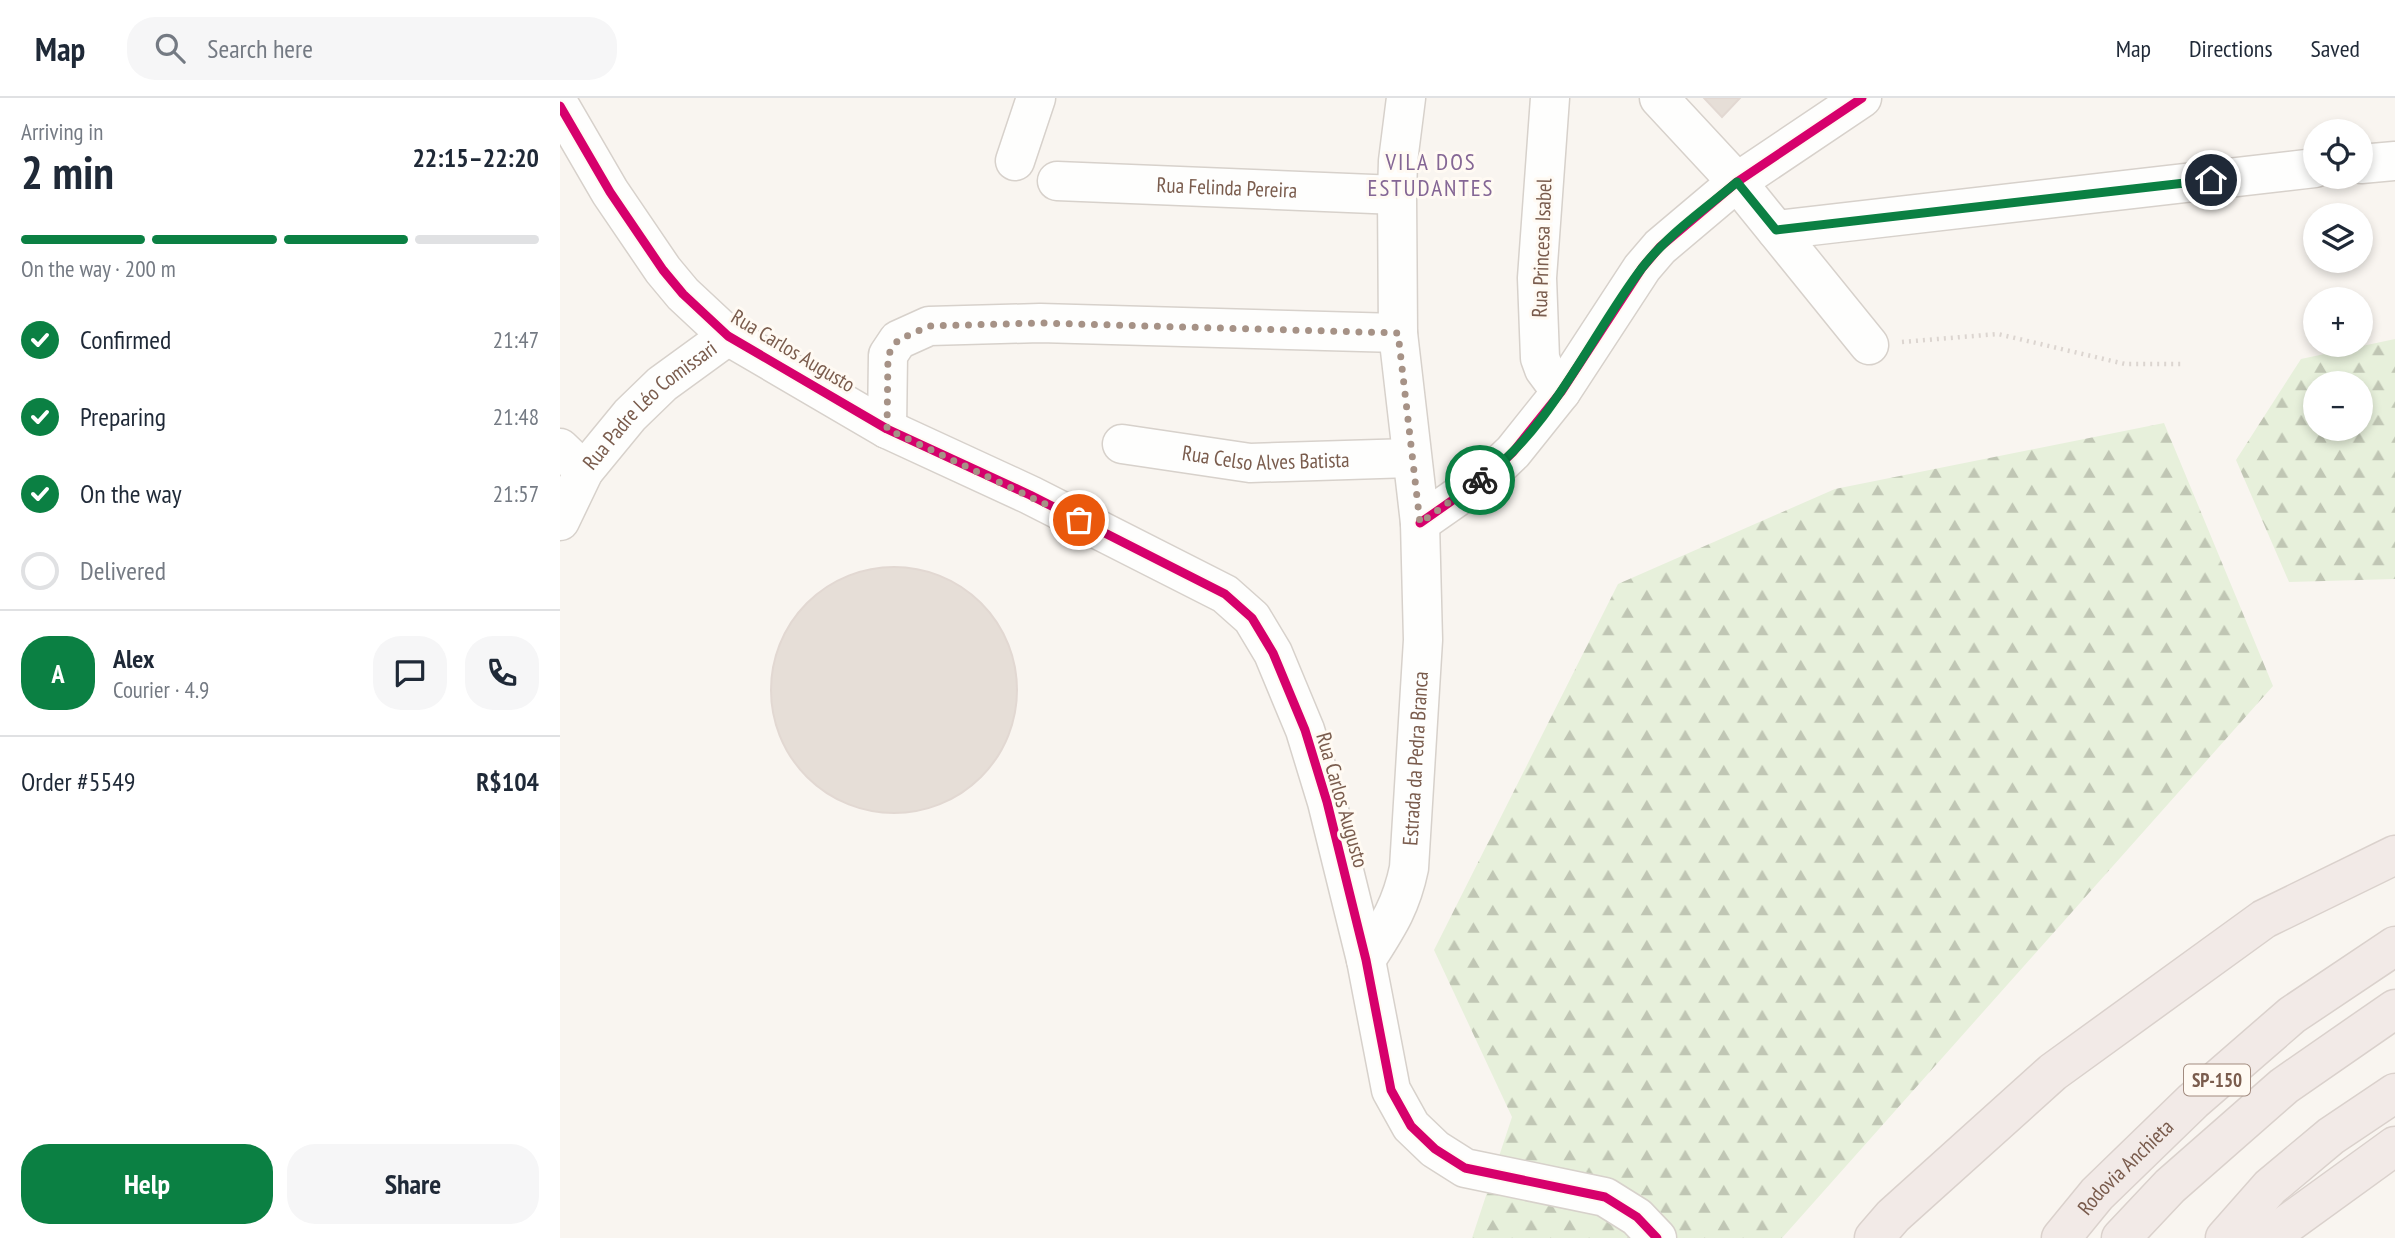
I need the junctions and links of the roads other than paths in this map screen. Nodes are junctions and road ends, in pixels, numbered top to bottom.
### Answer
1 (1036, 98) edge
2 (1406, 98) edge
3 (1550, 98) edge
4 (1658, 98) edge
5 (1862, 98) edge
6 (560, 106) edge
7 (1015, 161) dead end
8 (2395, 161) edge
9 (2373, 163) edge
10 (2303, 169) edge
11 (1057, 181) dead end
12 (1737, 182) junction
13 (1397, 195) junction
14 (1776, 230) junction
15 (1398, 333) junction
16 (727, 335) junction
17 (1869, 345) road end
18 (1561, 392) junction
19 (887, 429) junction
20 (1122, 444) dead end
21 (1411, 458) junction
22 (572, 459) edge
23 (560, 521) edge
24 (1420, 523) junction
25 (2395, 855) edge
26 (2395, 946) edge
27 (1366, 960) junction
28 (2395, 1009) edge
29 (2395, 1093) edge
30 (2395, 1146) edge
31 (1657, 1238) edge
32 (1874, 1238) edge
33 (2061, 1238) edge
34 (2121, 1238) edge
35 (2225, 1238) edge
36 (2268, 1238) edge

1 - 7 street
2 - 13 street, Estrada da Pedra Branca
3 - 18 street, Rua Princesa Isabel
4 - 12 street
5 - 12 street
6 - 16 street, Rua Carlos Augusto
8 - 9 street
10 - 14 street
11 - 13 street, Rua Felinda Pereira
12 - 14 street
12 - 18 street
13 - 15 street, Estrada da Pedra Branca
14 - 17 street
15 - 19 street
15 - 21 street, Estrada da Pedra Branca
16 - 19 street, Rua Carlos Augusto
16 - 22 street, Rua Padre Léo Comissari
18 - 24 street
19 - 27 street, Rua Carlos Augusto
20 - 21 street, Rua Celso Alves Batista
21 - 24 street, Estrada da Pedra Branca
22 - 23 street, Rua Padre Léo Comissari
24 - 27 street, Estrada da Pedra Branca
25 - 32 highway
26 - 33 highway, Rodovia Anchieta / SP-150
27 - 31 street
28 - 34 highway, Rodovia Anchieta / SP-150
29 - 35 highway
30 - 36 highway

